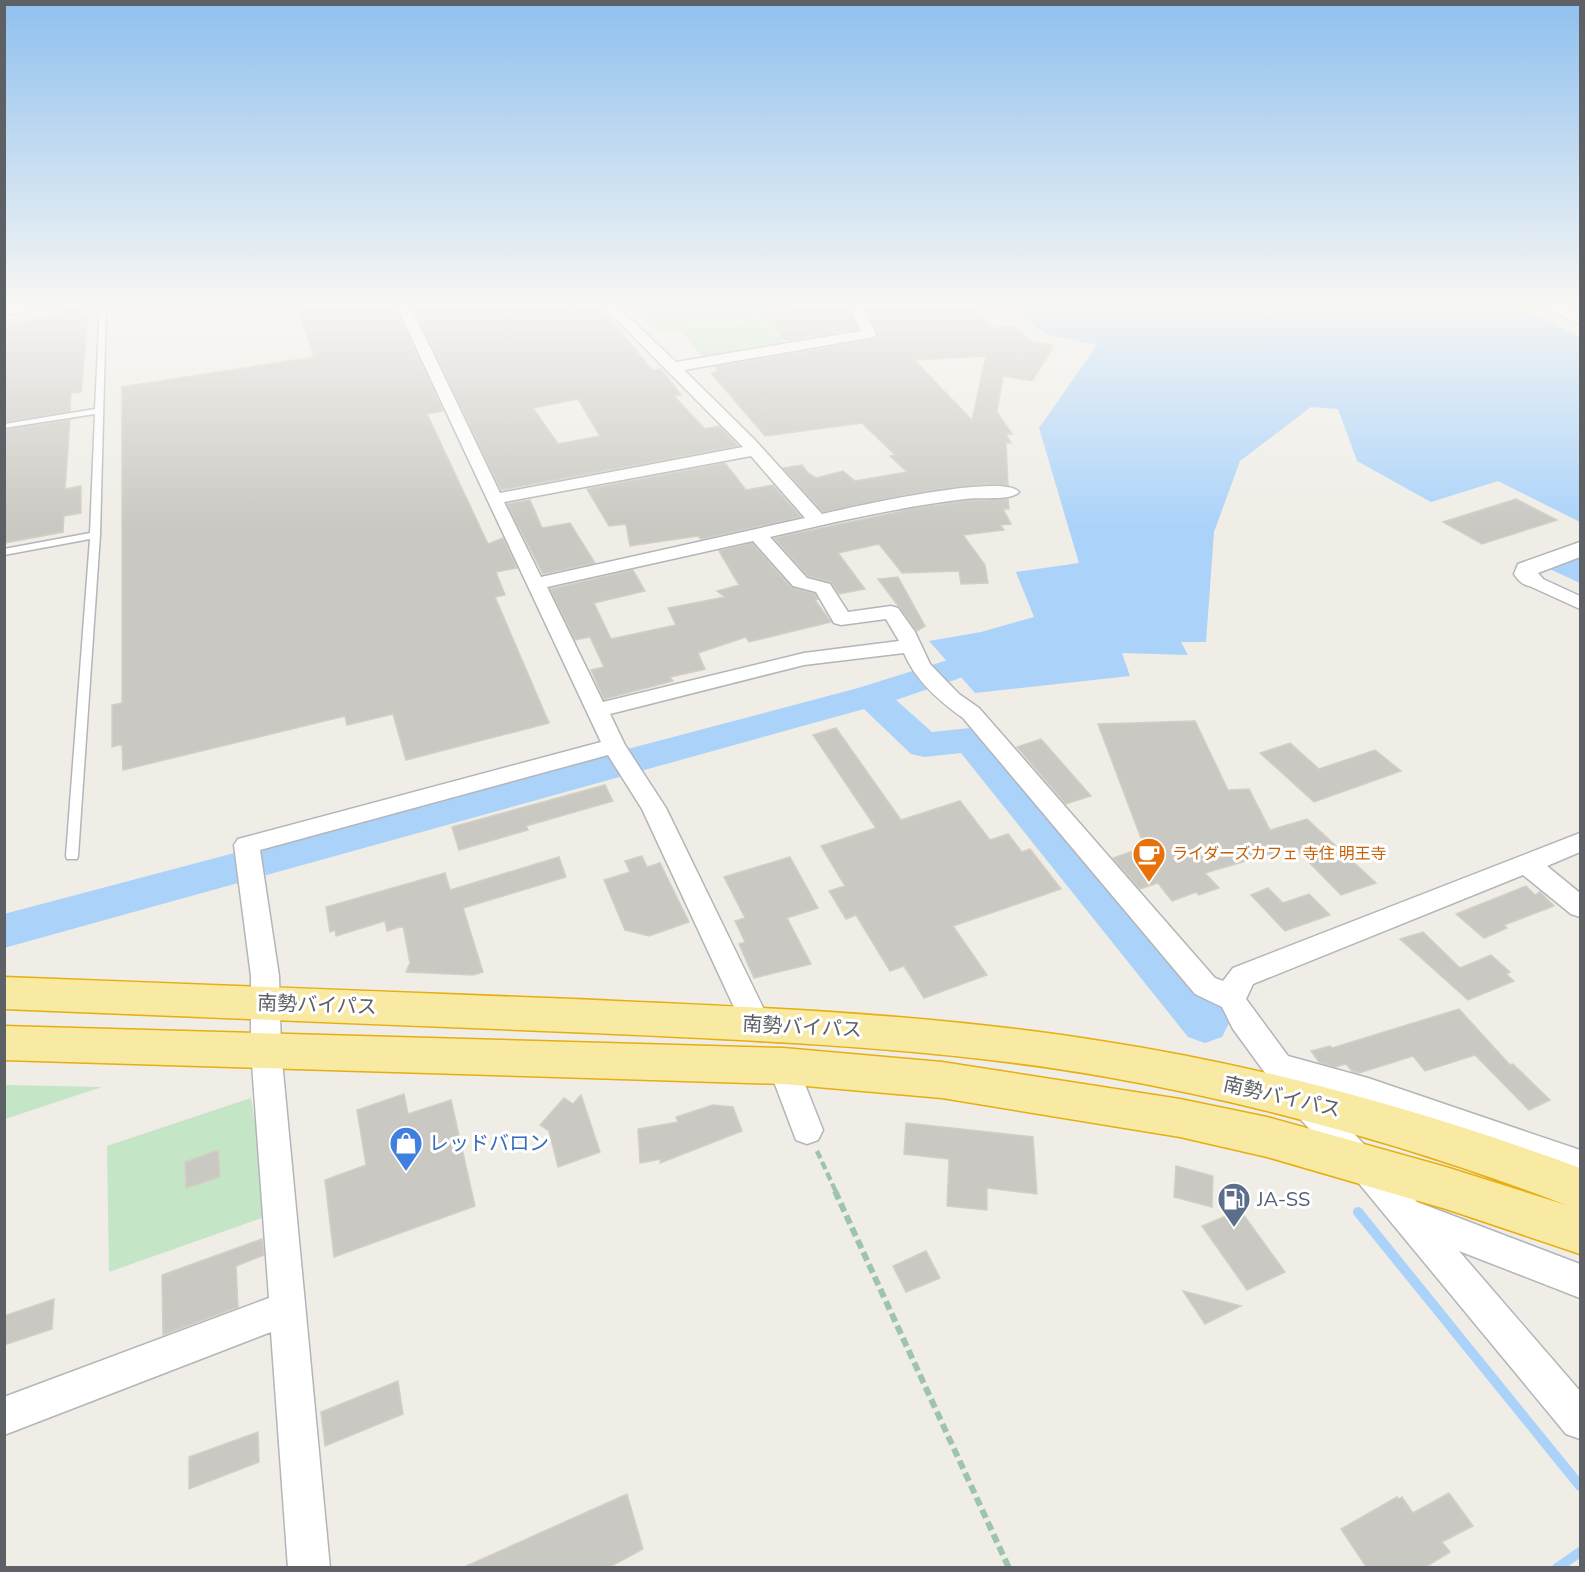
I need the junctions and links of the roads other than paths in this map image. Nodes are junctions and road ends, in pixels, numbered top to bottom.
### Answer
1 (100, 378) edge
2 (437, 378) edge
3 (685, 378) edge
4 (99, 411) junction
5 (4, 426) edge
6 (755, 450) junction
7 (1010, 492) dead end
8 (494, 499) junction
9 (816, 519) junction
10 (95, 535) junction
11 (759, 536) junction
12 (1581, 549) edge
13 (4, 552) edge
14 (1532, 580) joint
15 (535, 584) junction
16 (1581, 603) edge
17 (916, 656) junction
18 (598, 710) junction
19 (614, 746) junction
20 (1581, 842) edge
21 (72, 856) dead end
22 (1526, 863) junction
23 (1581, 907) edge
24 (4, 993) edge
25 (1232, 999) junction
26 (266, 1003) junction
27 (756, 1024) junction
28 (4, 1043) edge
29 (266, 1050) junction
30 (783, 1066) junction
31 (1276, 1066) junction
32 (1303, 1100) junction
33 (807, 1130) road end
34 (1363, 1164) junction
35 (1581, 1165) edge
36 (1581, 1189) edge
37 (1406, 1214) junction
38 (1581, 1232) edge
39 (1581, 1281) edge
40 (286, 1309) junction
41 (4, 1416) edge
42 (1581, 1420) edge
43 (309, 1568) edge

1 - 4 lane
2 - 8 street
3 - 6 street
4 - 5 lane
4 - 10 lane
6 - 8 street
6 - 9 street
7 - 9 street
8 - 15 street
9 - 11 street
10 - 13 lane
10 - 21 lane
11 - 15 street
11 - 17 street
12 - 14 street
14 - 16 street
15 - 18 street
17 - 18 street
17 - 25 street
18 - 19 street
19 - 26 street
19 - 27 street
20 - 22 street
22 - 23 street
22 - 25 street
24 - 26 highway, 南勢バイパス
25 - 31 street
26 - 27 highway, 南勢バイパス
26 - 29 street
27 - 32 highway, 南勢バイパス
28 - 29 highway
29 - 30 highway
29 - 40 street
30 - 33 street
30 - 34 highway
31 - 32 street
31 - 35 street
32 - 34 street
32 - 36 highway, 南勢バイパス
34 - 37 street
34 - 38 highway
37 - 39 street
37 - 42 street
40 - 41 street
40 - 43 street

